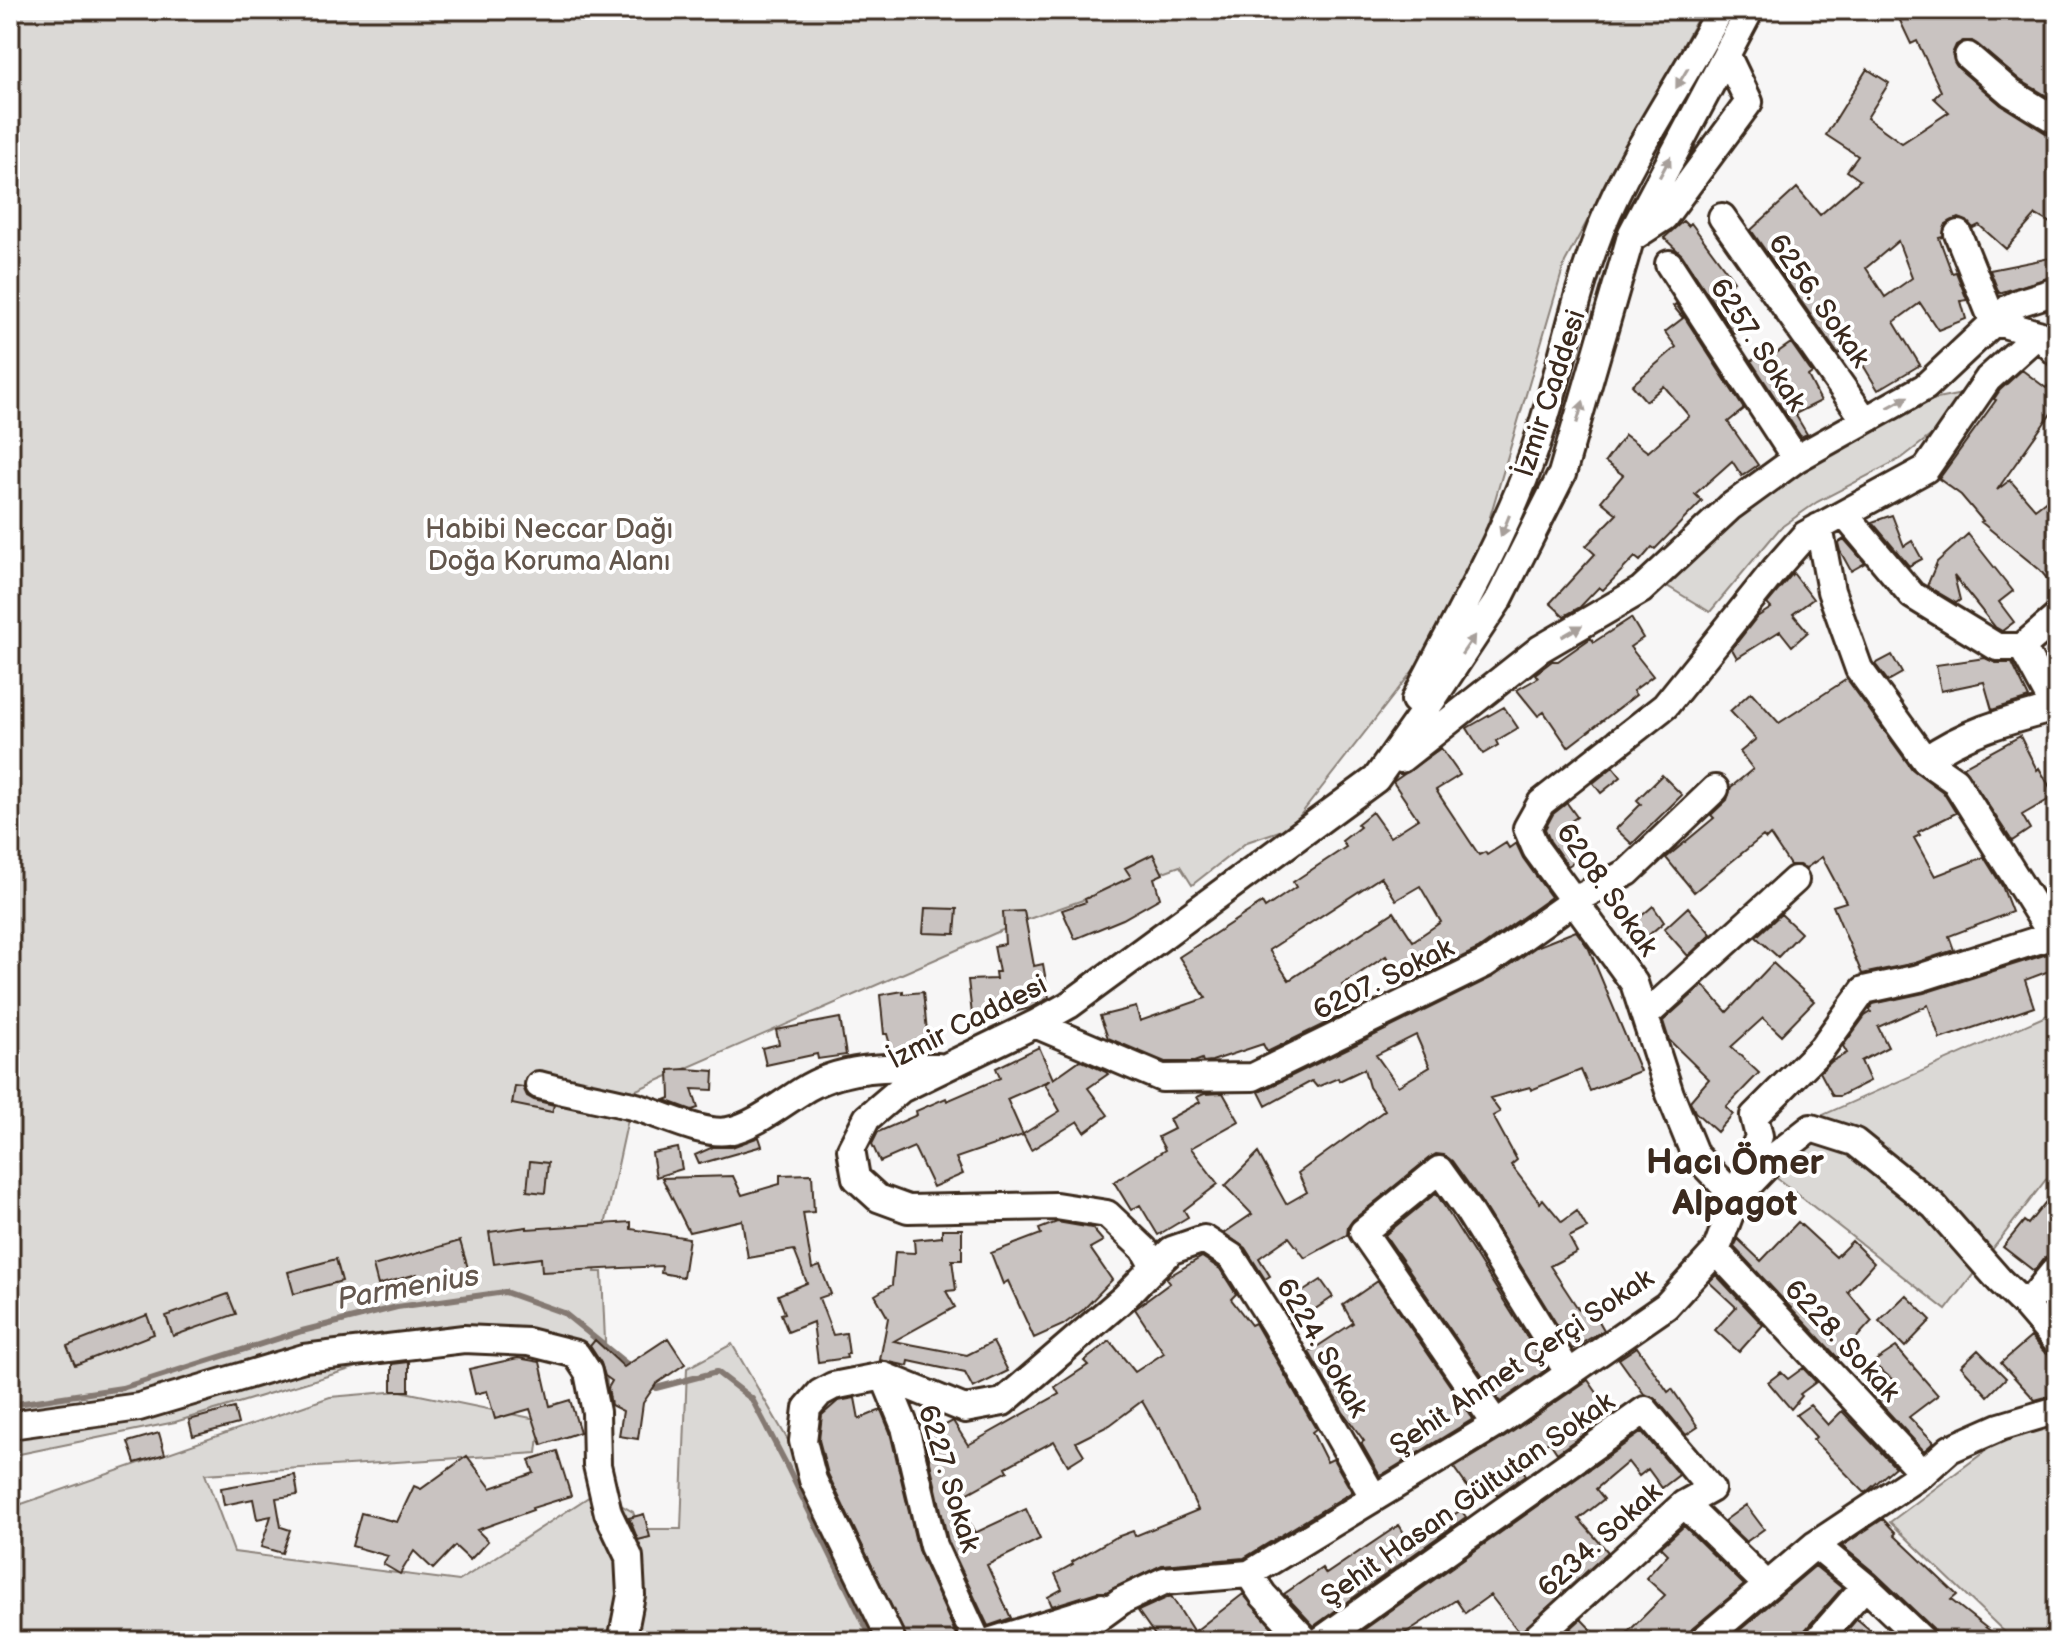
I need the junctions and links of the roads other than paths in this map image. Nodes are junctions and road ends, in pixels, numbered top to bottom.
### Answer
1 (1720, 10) edge
2 (1750, 10) edge
3 (1727, 56) junction
4 (1968, 56) dead end
5 (2057, 121) edge
6 (1722, 217) dead end
7 (1958, 234) dead end
8 (1630, 239) junction
9 (1669, 264) dead end
10 (2057, 291) edge
11 (1993, 321) junction
12 (2038, 334) junction
13 (2057, 353) edge
14 (1865, 420) junction
15 (1796, 459) junction
16 (1844, 514) junction
17 (1819, 527) junction
18 (2057, 617) edge
19 (2022, 647) junction
20 (2056, 710) edge
21 (1925, 760) junction
22 (1376, 779) junction
23 (1715, 789) dead end
24 (1795, 880) dead end
25 (1575, 900) junction
26 (2055, 934) edge
27 (1645, 1016) junction
28 (1035, 1024) junction
29 (946, 1067) junction
30 (539, 1085) dead end
31 (1736, 1198) junction
32 (1716, 1251) junction
33 (1154, 1267) junction
34 (2057, 1268) edge
35 (2026, 1306) junction
36 (2057, 1342) edge
37 (1568, 1372) junction
38 (884, 1376) junction
39 (2057, 1410) edge
40 (1496, 1424) junction
41 (10, 1425) edge
42 (1923, 1473) junction
43 (1711, 1489) joint
44 (1374, 1498) junction
45 (1684, 1504) junction
46 (1815, 1545) junction
47 (1249, 1574) junction
48 (1766, 1584) junction
49 (1865, 1586) junction
50 (1121, 1601) junction
51 (622, 1641) edge
52 (892, 1641) edge
53 (977, 1641) edge
54 (992, 1641) edge
55 (1066, 1641) edge
56 (1306, 1641) edge
57 (1320, 1641) edge
58 (1533, 1641) edge
59 (1702, 1641) edge
60 (1817, 1641) edge
61 (1923, 1641) edge

1 -> 22 street, İzmir Caddesi
2 - 3 street, İzmir Caddesi
8 -> 3 street, İzmir Caddesi
3 - 8 street
4 - 5 street
6 - 14 street, 6256. Sokak
7 - 11 street
22 -> 8 street, İzmir Caddesi
9 - 15 street, 6257. Sokak
10 - 11 street
11 - 12 street
14 -> 11 street
12 - 13 street
12 - 16 street, 6208. Sokak
14 - 15 street
22 -> 15 street
16 - 17 street, 6208. Sokak
16 - 19 street
17 - 21 street
17 - 25 street, 6208. Sokak
18 - 19 street
19 - 20 street
20 - 21 street
21 - 26 street
22 - 28 street, İzmir Caddesi
23 - 25 street, 6207. Sokak
24 - 27 street
25 - 27 street, 6208. Sokak
25 - 28 street, 6207. Sokak
26 - 31 street, Şehit Ahmet Çerçi Sokak
27 - 31 street, 6208. Sokak
28 - 29 street, İzmir Caddesi
29 - 30 street
29 - 33 street, İzmir Caddesi
31 - 32 street, Şehit Ahmet Çerçi Sokak
31 - 35 street
32 - 37 street, Şehit Ahmet Çerçi Sokak
32 - 42 street, 6228. Sokak
33 - 38 street
33 - 44 street, 6224. Sokak
34 - 35 street
35 - 36 street
37 - 40 street, Şehit Ahmet Çerçi Sokak
37 - 40 street
38 - 52 street
38 - 53 street, 6227. Sokak
39 - 42 street
40 - 44 street, Şehit Ahmet Çerçi Sokak
41 - 51 street
42 - 46 street
43 - 45 street, 6234. Sokak
43 - 57 street, Şehit Hasan Gültutan Sokak
44 - 47 street, Şehit Ahmet Çerçi Sokak
45 - 48 street
45 - 58 street, 6234. Sokak
46 - 48 street
46 - 49 street
47 - 50 street, Şehit Ahmet Çerçi Sokak
47 - 56 street
48 - 59 street
49 - 60 street
49 - 61 street
50 - 54 street
50 - 55 street, Şehit Ahmet Çerçi Sokak

